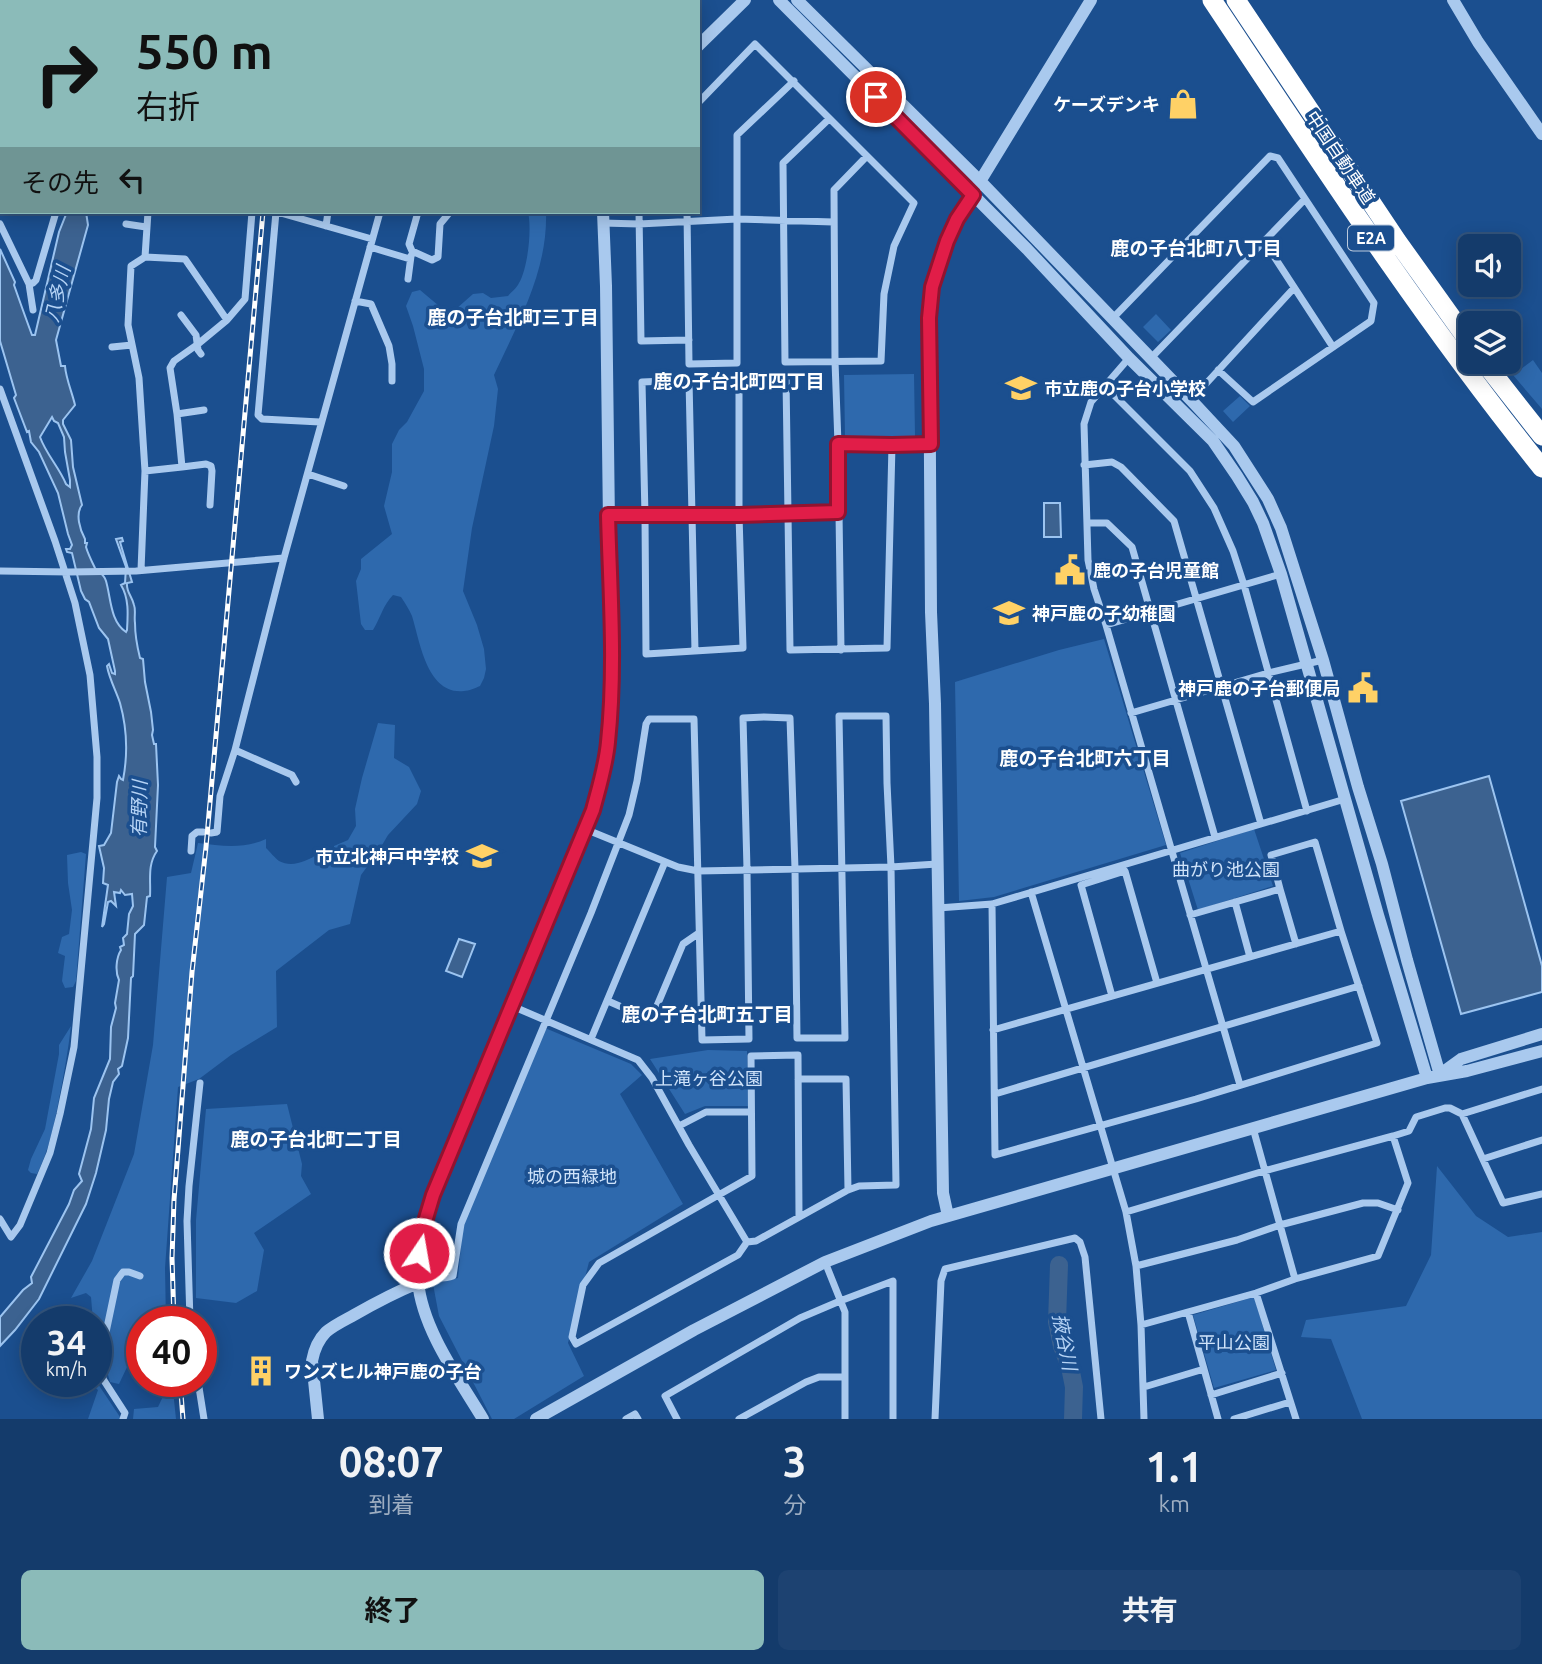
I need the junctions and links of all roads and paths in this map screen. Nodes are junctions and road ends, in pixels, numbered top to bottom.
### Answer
1 (745, 0) edge
2 (779, 0) edge
3 (797, 0) edge
4 (1091, 0) edge
5 (1212, 0) edge
6 (1236, 0) edge
7 (1453, 0) edge
8 (700, 44) edge
9 (794, 81) junction
10 (700, 101) edge
11 (830, 119) junction
12 (1542, 134) edge
13 (866, 157) junction
14 (981, 182) junction
15 (973, 195) junction
16 (1305, 199) junction
17 (55, 214) edge
18 (148, 214) edge
19 (252, 214) edge
20 (277, 214) edge
21 (284, 214) edge
22 (328, 214) edge
23 (379, 214) edge
24 (417, 214) edge
25 (448, 214) edge
26 (639, 214) edge
27 (687, 216) edge
28 (603, 218) edge
29 (737, 219) junction
30 (783, 221) junction
31 (834, 222) junction
32 (126, 223) dead end
33 (639, 224) junction
34 (0, 225) edge
35 (326, 226) junction
36 (146, 227) junction
37 (1264, 241) junction
38 (371, 243) junction
39 (411, 255) junction
40 (145, 257) junction
41 (408, 279) dead end
42 (29, 284) junction
43 (1294, 288) junction
44 (355, 301) junction
45 (33, 310) dead end
46 (181, 315) dead end
47 (1113, 318) junction
48 (227, 320) junction
49 (1458, 326) edge
50 (689, 340) junction
51 (198, 344) junction
52 (132, 345) junction
53 (112, 347) dead end
54 (1333, 347) junction
55 (201, 354) dead end
56 (1129, 358) junction
57 (1150, 359) junction
58 (835, 361) junction
59 (1218, 370) junction
60 (1493, 374) edge
61 (392, 381) dead end
62 (1104, 384) junction
63 (0, 389) edge
64 (1191, 400) junction
65 (204, 410) dead end
66 (177, 414) junction
67 (320, 422) junction
68 (1542, 436) edge
69 (838, 444) junction
70 (931, 444) junction
71 (892, 445) junction
72 (1084, 465) junction
73 (182, 467) junction
74 (1542, 468) edge
75 (145, 471) junction
76 (308, 474) junction
77 (338, 486) dead end
78 (211, 490) junction
79 (222, 490) dead end
80 (210, 505) dead end
81 (838, 512) junction
82 (788, 513) junction
83 (692, 514) junction
84 (608, 515) junction
85 (739, 515) junction
86 (645, 516) junction
87 (1087, 523) junction
88 (284, 558) junction
89 (139, 570) junction
90 (0, 571) edge
91 (68, 572) junction
92 (1281, 574) junction
93 (1244, 584) junction
94 (1196, 599) junction
95 (1151, 611) junction
96 (1106, 625) junction
97 (841, 650) junction
98 (695, 651) junction
99 (1322, 660) junction
100 (1306, 664) junction
101 (1268, 673) junction
102 (1222, 686) junction
103 (1176, 699) junction
104 (1131, 713) junction
105 (235, 750) junction
106 (296, 782) dead end
107 (1345, 799) junction
108 (1307, 811) junction
109 (1261, 824) junction
110 (585, 829) junction
111 (1215, 837) junction
112 (617, 843) junction
113 (1172, 850) junction
114 (191, 851) dead end
115 (665, 862) junction
116 (937, 864) junction
117 (891, 867) junction
118 (842, 868) junction
119 (747, 869) junction
120 (795, 869) junction
121 (698, 871) junction
122 (1280, 889) junction
123 (1031, 892) junction
124 (1235, 902) junction
125 (992, 904) junction
126 (938, 908) junction
127 (1190, 915) junction
128 (1341, 931) junction
129 (699, 933) junction
130 (1296, 944) junction
131 (1250, 957) junction
132 (1207, 969) junction
133 (1157, 983) junction
134 (1359, 986) junction
135 (1112, 996) junction
136 (608, 1001) junction
137 (512, 1006) junction
138 (1065, 1009) junction
139 (545, 1021) junction
140 (1223, 1027) junction
141 (993, 1030) junction
142 (1542, 1034) edge
143 (591, 1039) junction
144 (1542, 1051) edge
145 (1083, 1068) junction
146 (1440, 1075) junction
147 (1427, 1078) junction
148 (798, 1079) junction
149 (200, 1083) dead end
150 (1240, 1085) junction
151 (1542, 1089) edge
152 (995, 1094) junction
153 (751, 1112) junction
154 (1462, 1114) junction
155 (1100, 1125) junction
156 (679, 1126) junction
157 (1253, 1129) junction
158 (1393, 1136) junction
159 (1542, 1140) edge
160 (1483, 1159) junction
161 (1112, 1168) junction
162 (1264, 1171) junction
163 (849, 1190) junction
164 (1542, 1194) edge
165 (719, 1196) junction
166 (1398, 1210) junction
167 (1126, 1212) junction
168 (799, 1216) junction
169 (948, 1216) junction
170 (0, 1220) edge
171 (1280, 1225) junction
172 (747, 1242) junction
173 (825, 1262) junction
174 (1136, 1266) junction
175 (141, 1276) dead end
176 (1295, 1279) junction
177 (418, 1283) junction
178 (1256, 1293) junction
179 (840, 1301) junction
180 (190, 1306) edge
181 (1188, 1312) junction
182 (1141, 1325) junction
183 (1204, 1369) junction
184 (1282, 1373) junction
185 (845, 1377) junction
186 (1144, 1387) junction
187 (1211, 1395) junction
188 (201, 1397) edge
189 (1290, 1402) junction
190 (123, 1419) edge
191 (204, 1419) edge
192 (318, 1419) edge
193 (483, 1419) edge
194 (536, 1419) edge
195 (626, 1419) edge
196 (638, 1419) edge
197 (677, 1419) edge
198 (739, 1419) edge
199 (845, 1419) edge
200 (893, 1419) edge
201 (935, 1419) edge
202 (1101, 1419) edge
203 (1144, 1419) edge
204 (1218, 1419) edge
205 (1234, 1419) edge
206 (1296, 1419) edge

1 - 8 street
2 - 15 street
3 - 14 street
4 - 14 street
5 - 74 highway, 中国自動車道 / E2A
6 - 49 highway, 中国自動車道 / E2A
7 - 12 street
9 - 10 street
9 - 11 street
9 - 29 street
11 - 13 street
11 - 30 street
13 - 31 street
13 - 58 street
14 - 15 street
14 - 47 street
15 - 56 street
15 - 70 street
16 - 37 street
16 - 47 street
16 - 54 street
17 - 42 street
18 - 36 street
19 - 48 street
20 - 67 street
21 - 35 street
22 - 35 street
23 - 38 street
24 - 39 street
25 - 39 street
26 - 33 street
27 - 29 street
27 - 33 street
27 - 50 street
28 - 33 street
28 - 84 street
29 - 30 street
29 - 50 street
30 - 31 street
30 - 58 street
31 - 58 street
32 - 36 street
33 - 50 street
34 - 42 street
35 - 38 street
36 - 40 street
37 - 43 street
37 - 57 street
38 - 39 street
38 - 44 street
39 - 41 street
40 - 48 street
40 - 52 street
42 - 45 street
43 - 54 street
43 - 59 street
44 - 61 street
44 - 67 street
46 - 51 street
47 - 57 street
48 - 51 street
51 - 55 street
51 - 66 street
52 - 53 street
52 - 75 street
54 - 59 street
56 - 62 street
56 - 92 street
57 - 64 street
58 - 69 street
59 - 64 street
60 - 68 highway
62 - 72 street
62 - 93 street
63 - 91 street
64 - 99 street
65 - 66 street
66 - 73 street
67 - 76 street
69 - 71 street
69 - 81 street
70 - 71 street
70 - 116 street
71 - 97 street
72 - 87 street
72 - 94 street
73 - 75 street
73 - 78 street
75 - 89 street
76 - 77 street
76 - 88 street
78 - 79 street
78 - 80 street
81 - 82 street
81 - 97 street
82 - 85 street
82 - 85 street
82 - 97 street
83 - 85 street
83 - 86 street
83 - 86 street
83 - 98 street
84 - 86 street
84 - 110 street
85 - 98 street
86 - 98 street
87 - 95 street
87 - 96 street
88 - 89 street
88 - 105 street
89 - 91 street
90 - 91 street
91 - 170 street
92 - 93 street
92 - 100 street
93 - 94 street
93 - 101 street
94 - 95 street
94 - 102 street
95 - 96 street
95 - 103 street
96 - 104 street
99 - 100 street
99 - 146 street
100 - 101 street
100 - 107 street
101 - 102 street
101 - 108 street
102 - 103 street
102 - 109 street
103 - 104 street
103 - 111 street
104 - 113 street
105 - 106 street
105 - 114 street
107 - 108 street
107 - 147 street
108 - 109 street
109 - 111 street
110 - 112 street
110 - 137 street
111 - 113 street
112 - 115 street
112 - 121 street
112 - 139 street
113 - 123 street
113 - 127 street
115 - 121 street
115 - 136 street
116 - 117 street
116 - 126 street
117 - 118 street
117 - 118 street
117 - 163 street
118 - 120 street
118 - 120 street
119 - 120 street
119 - 120 street
119 - 121 street
119 - 129 street
121 - 129 street
122 - 124 street
122 - 128 street
122 - 130 street
123 - 125 street
123 - 138 street
124 - 127 street
124 - 131 street
125 - 126 street
125 - 141 street
126 - 169 street
127 - 132 street
128 - 130 street
128 - 134 street
129 - 136 street
130 - 131 street
131 - 132 street
132 - 133 street
132 - 140 street
133 - 135 street
133 - 135 street
134 - 140 street
134 - 150 street
135 - 138 street
136 - 143 street
137 - 139 street
137 - 177 street
138 - 141 street
138 - 145 street
139 - 143 street
139 - 177 street
140 - 145 street
140 - 150 street
141 - 152 street
142 - 146 street
143 - 156 street
144 - 146 street
145 - 152 street
145 - 155 street
146 - 147 street
147 - 157 street
148 - 153 street
148 - 163 street
148 - 168 street
149 - 180 street
150 - 155 street
151 - 154 street
152 - 155 street
153 - 156 street
153 - 165 street
154 - 158 street
154 - 160 street
155 - 161 street
156 - 165 street
157 - 161 street
157 - 162 street
158 - 162 street
158 - 166 street
159 - 160 street
160 - 164 street
161 - 167 street
161 - 169 street
162 - 167 street
162 - 171 street
163 - 168 street
165 - 172 street
165 - 172 street
166 - 171 street
166 - 176 street
167 - 174 street
168 - 172 street
169 - 173 street
171 - 174 street
171 - 176 street
173 - 179 street
173 - 194 street
174 - 182 street
175 - 190 street
176 - 178 street
177 - 192 street
177 - 193 street
178 - 181 street
178 - 184 street
179 - 185 street
179 - 197 street
179 - 200 street
181 - 182 street
181 - 183 street
182 - 186 street
183 - 186 street
183 - 187 street
184 - 187 street
184 - 189 street
185 - 198 street
185 - 199 street
186 - 203 street
187 - 204 street
188 - 191 street
189 - 205 street
189 - 206 street
195 - 196 street
201 - 202 street

